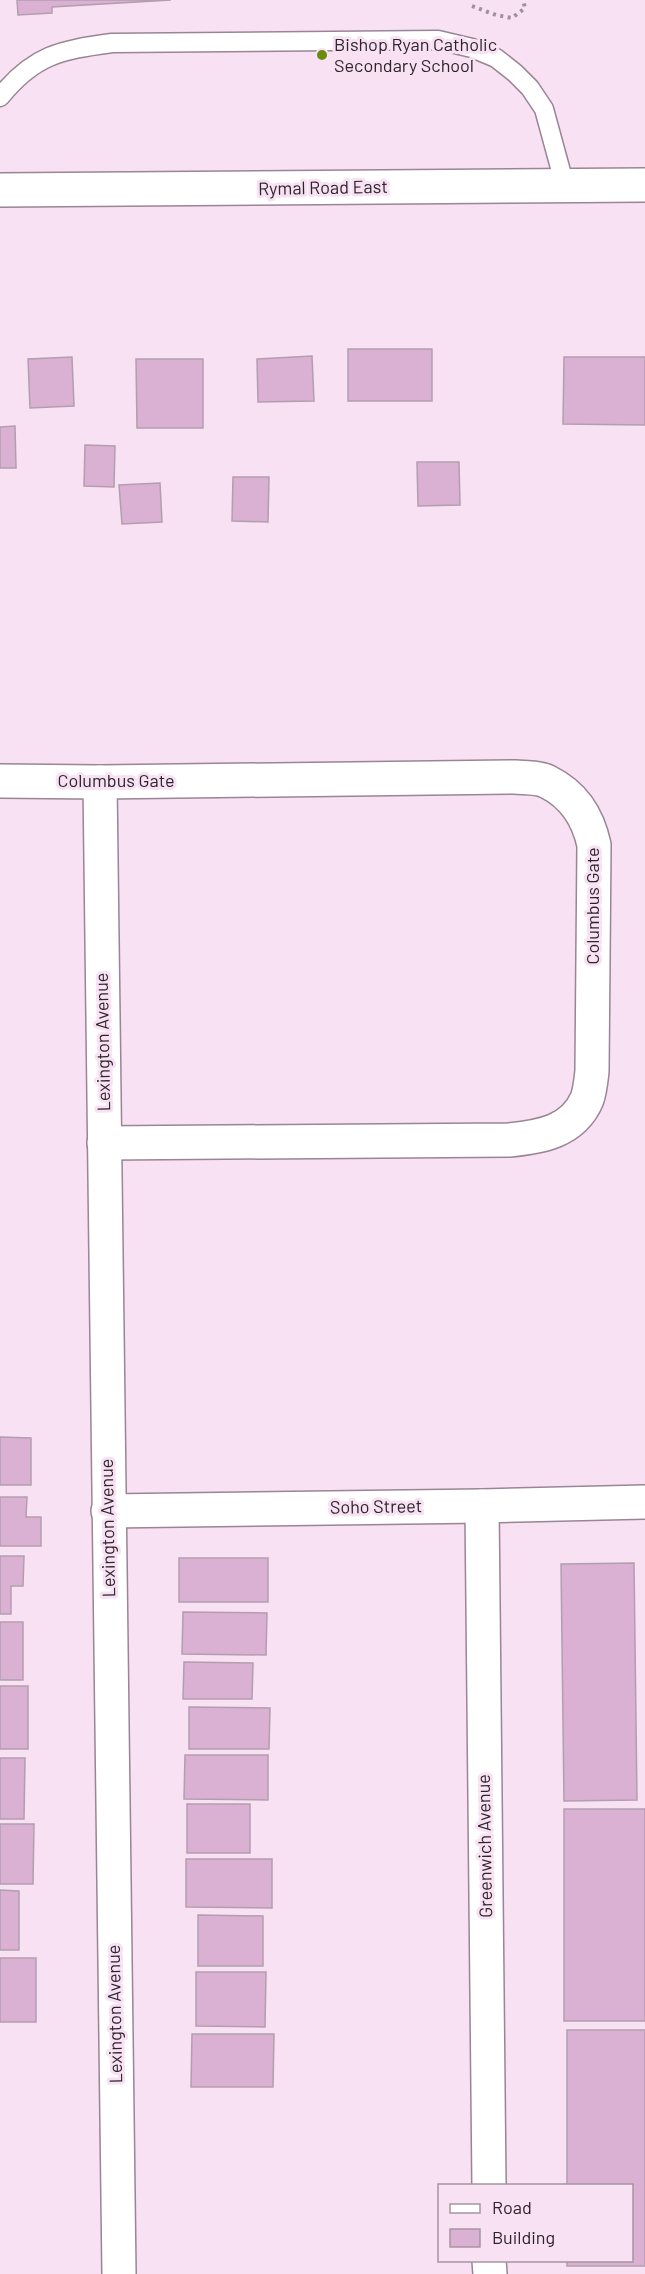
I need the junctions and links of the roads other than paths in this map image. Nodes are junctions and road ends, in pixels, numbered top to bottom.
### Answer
1 (0, 97) edge
2 (645, 185) edge
3 (565, 186) junction
4 (0, 190) edge
5 (0, 781) edge
6 (100, 782) junction
7 (104, 1143) junction
8 (645, 1502) edge
9 (482, 1506) junction
10 (108, 1511) junction
11 (489, 2184) edge
12 (119, 2274) edge

1 - 3 lane
2 - 3 street, Rymal Road East
3 - 4 street, Rymal Road East
5 - 6 street, Columbus Gate
6 - 7 street, Lexington Avenue
6 - 7 street, Columbus Gate
7 - 10 street, Lexington Avenue
8 - 9 street, Soho Street
9 - 10 street, Soho Street
9 - 11 street, Greenwich Avenue
10 - 12 street, Lexington Avenue

